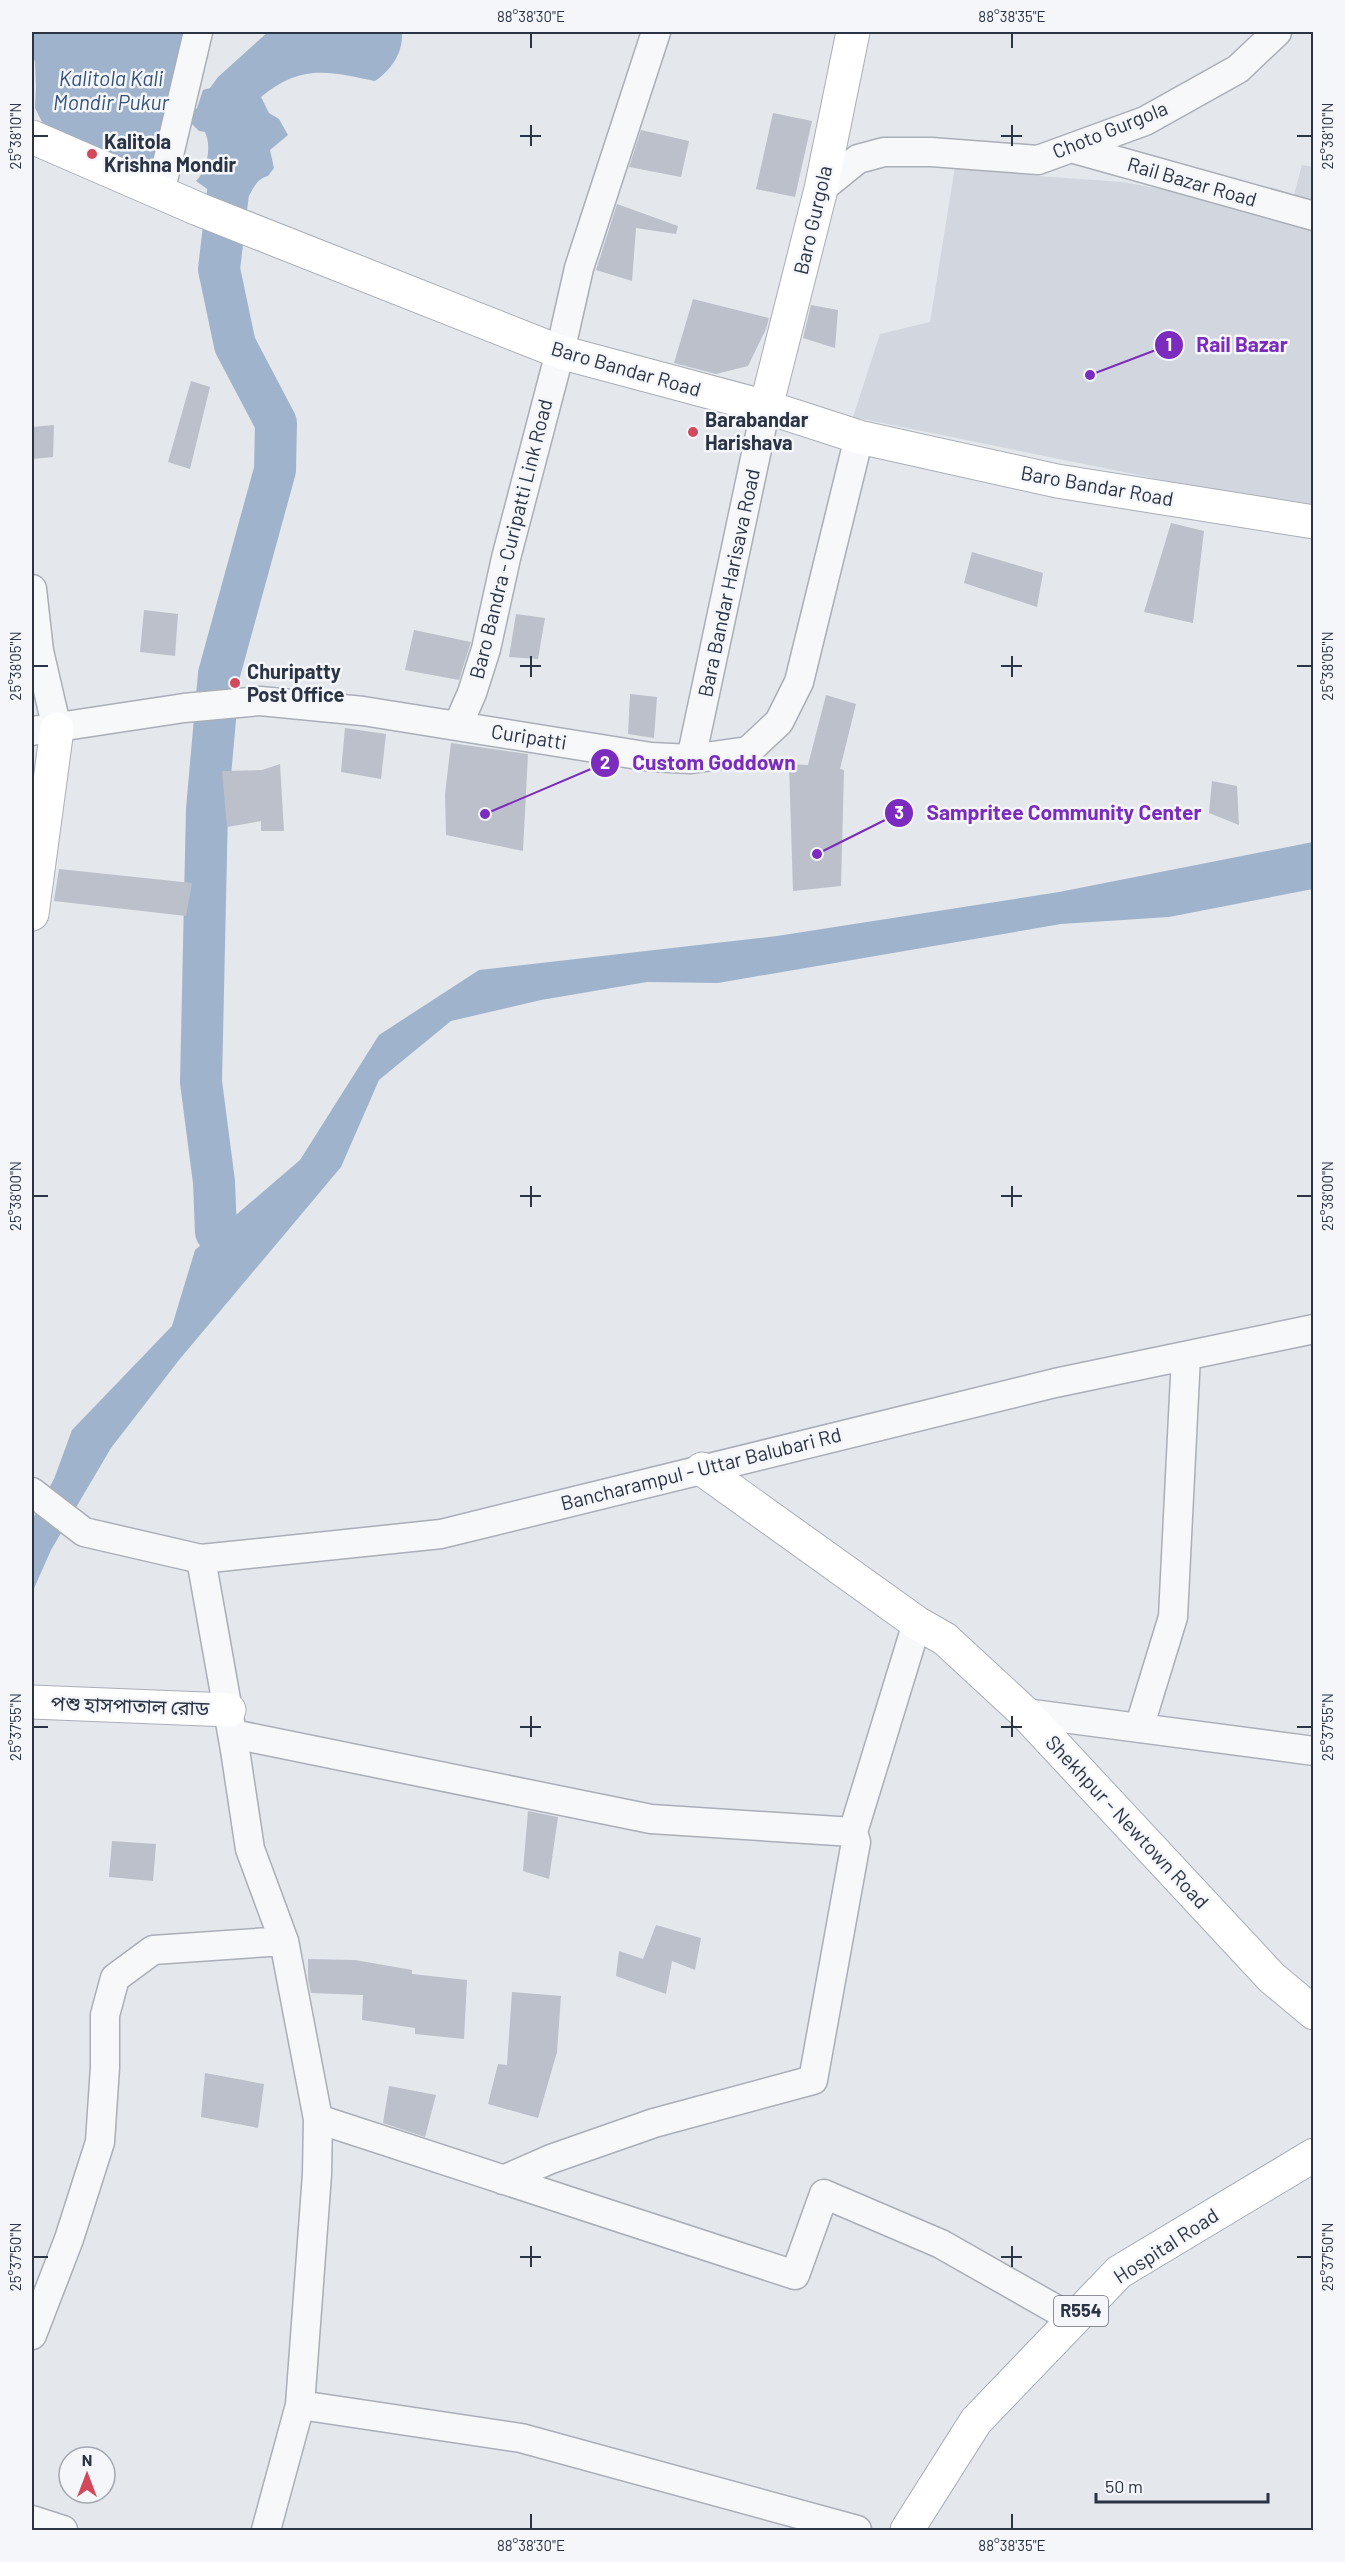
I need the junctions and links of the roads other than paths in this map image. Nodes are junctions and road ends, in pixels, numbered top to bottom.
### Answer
1 (198, 32) edge
2 (656, 32) edge
3 (853, 32) edge
4 (1277, 32) edge
5 (32, 136) edge
6 (1071, 148) junction
7 (821, 189) junction
8 (160, 193) junction
9 (1314, 216) edge
10 (560, 352) junction
11 (766, 407) junction
12 (859, 437) junction
13 (1314, 522) edge
14 (32, 590) edge
15 (458, 725) junction
16 (44, 730) edge
17 (691, 759) junction
18 (32, 914) edge
19 (1314, 1329) edge
20 (1186, 1356) junction
21 (702, 1469) junction
22 (32, 1492) edge
23 (201, 1559) junction
24 (916, 1623) junction
25 (32, 1702) edge
26 (1024, 1713) junction
27 (231, 1722) junction
28 (1139, 1728) junction
29 (1314, 1751) edge
30 (853, 1832) junction
31 (284, 1941) junction
32 (1314, 2013) edge
33 (318, 2119) junction
34 (1314, 2155) edge
35 (503, 2180) junction
36 (1073, 2319) junction
37 (32, 2335) edge
38 (300, 2405) junction
39 (32, 2520) edge
40 (63, 2530) edge
41 (266, 2530) edge
42 (857, 2530) edge
43 (907, 2530) edge

1 - 8 street
2 - 10 street, Baro Bandra - Curipatti Link Road
3 - 7 street, Baro Gurgola
4 - 6 street, Choto Gurgola
5 - 8 street, Baro Bandar Road
6 - 7 street, Choto Gurgola
6 - 9 street, Rail Bazar Road
7 - 11 street, Baro Gurgola
8 - 10 street, Baro Bandar Road
10 - 11 street, Baro Bandar Road
10 - 15 street, Baro Bandra - Curipatti Link Road
11 - 12 street, Baro Bandar Road
11 - 17 street, Bara Bandar Harisava Road
12 - 13 street, Baro Bandar Road
12 - 17 street, Curipatti
14 - 16 street
15 - 16 street, Curipatti
15 - 17 street, Curipatti
16 - 18 street
19 - 20 street, Bancharampul - Uttar Balubari Rd
20 - 21 street, Bancharampul - Uttar Balubari Rd
20 - 28 street
21 - 23 street, Bancharampul - Uttar Balubari Rd
21 - 24 street, Shekhpur - Newtown Road
22 - 23 street, Bancharampul - Uttar Balubari Rd
23 - 27 street
24 - 26 street, Shekhpur - Newtown Road
24 - 30 street
25 - 27 street, পশু হাসপাতাল রোড
26 - 28 street
26 - 32 street, Shekhpur - Newtown Road
27 - 30 street
27 - 31 street
28 - 29 street
30 - 35 street
31 - 33 street
31 - 37 street
33 - 35 street
33 - 38 street
34 - 36 street, Hospital Road / R554
35 - 36 street
36 - 43 street, Hospital Road / R554
38 - 41 street
38 - 42 street
39 - 40 street

